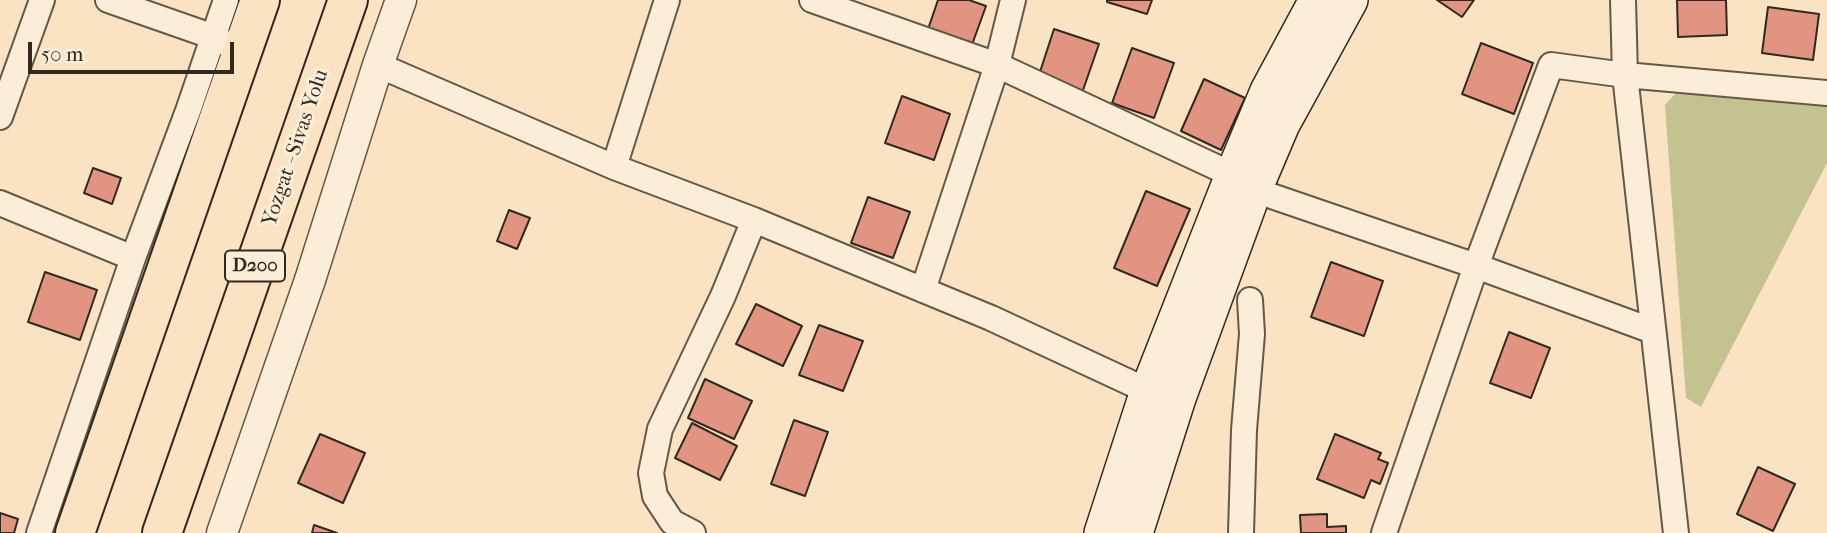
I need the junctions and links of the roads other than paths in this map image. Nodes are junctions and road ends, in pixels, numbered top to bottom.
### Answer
1 (42, 0) edge
2 (108, 0) edge
3 (226, 0) edge
4 (260, 0) edge
5 (348, 0) edge
6 (401, 0) edge
7 (667, 0) edge
8 (812, 0) edge
9 (1013, 0) edge
10 (1317, 0) edge
11 (1350, 0) edge
12 (1623, 0) edge
13 (228, 45) junction
14 (378, 65) junction
15 (997, 65) junction
16 (1625, 75) junction
17 (1827, 93) edge
18 (0, 117) edge
19 (614, 167) junction
20 (1244, 182) junction
21 (0, 203) edge
22 (754, 220) junction
23 (133, 258) junction
24 (1476, 266) junction
25 (923, 290) junction
26 (1250, 300) dead end
27 (1653, 331) junction
28 (1163, 394) junction
29 (39, 533) edge
30 (75, 533) edge
31 (162, 533) edge
32 (222, 533) edge
33 (693, 533) edge
34 (1102, 533) edge
35 (1135, 533) edge
36 (1241, 533) edge
37 (1384, 533) edge
38 (1676, 533) edge

1 - 18 street
2 - 13 street
3 - 13 street
4 - 13 highway
5 - 31 highway, Yozgat - Sivas Yolu / D200
6 - 14 street
7 - 19 street
8 - 15 street
9 - 15 street
10 - 20 main road
11 - 20 main road
12 - 16 street
13 - 23 street
13 - 30 highway
14 - 19 street
14 - 32 street
15 - 20 street
15 - 25 street
16 - 17 street
16 - 24 street
16 - 27 street
19 - 22 street
20 - 24 street
20 - 28 main road
21 - 23 street
22 - 25 street
22 - 33 street
23 - 29 street
24 - 27 street
24 - 37 street
25 - 28 street
26 - 36 street
27 - 38 street
28 - 34 main road
28 - 35 main road

